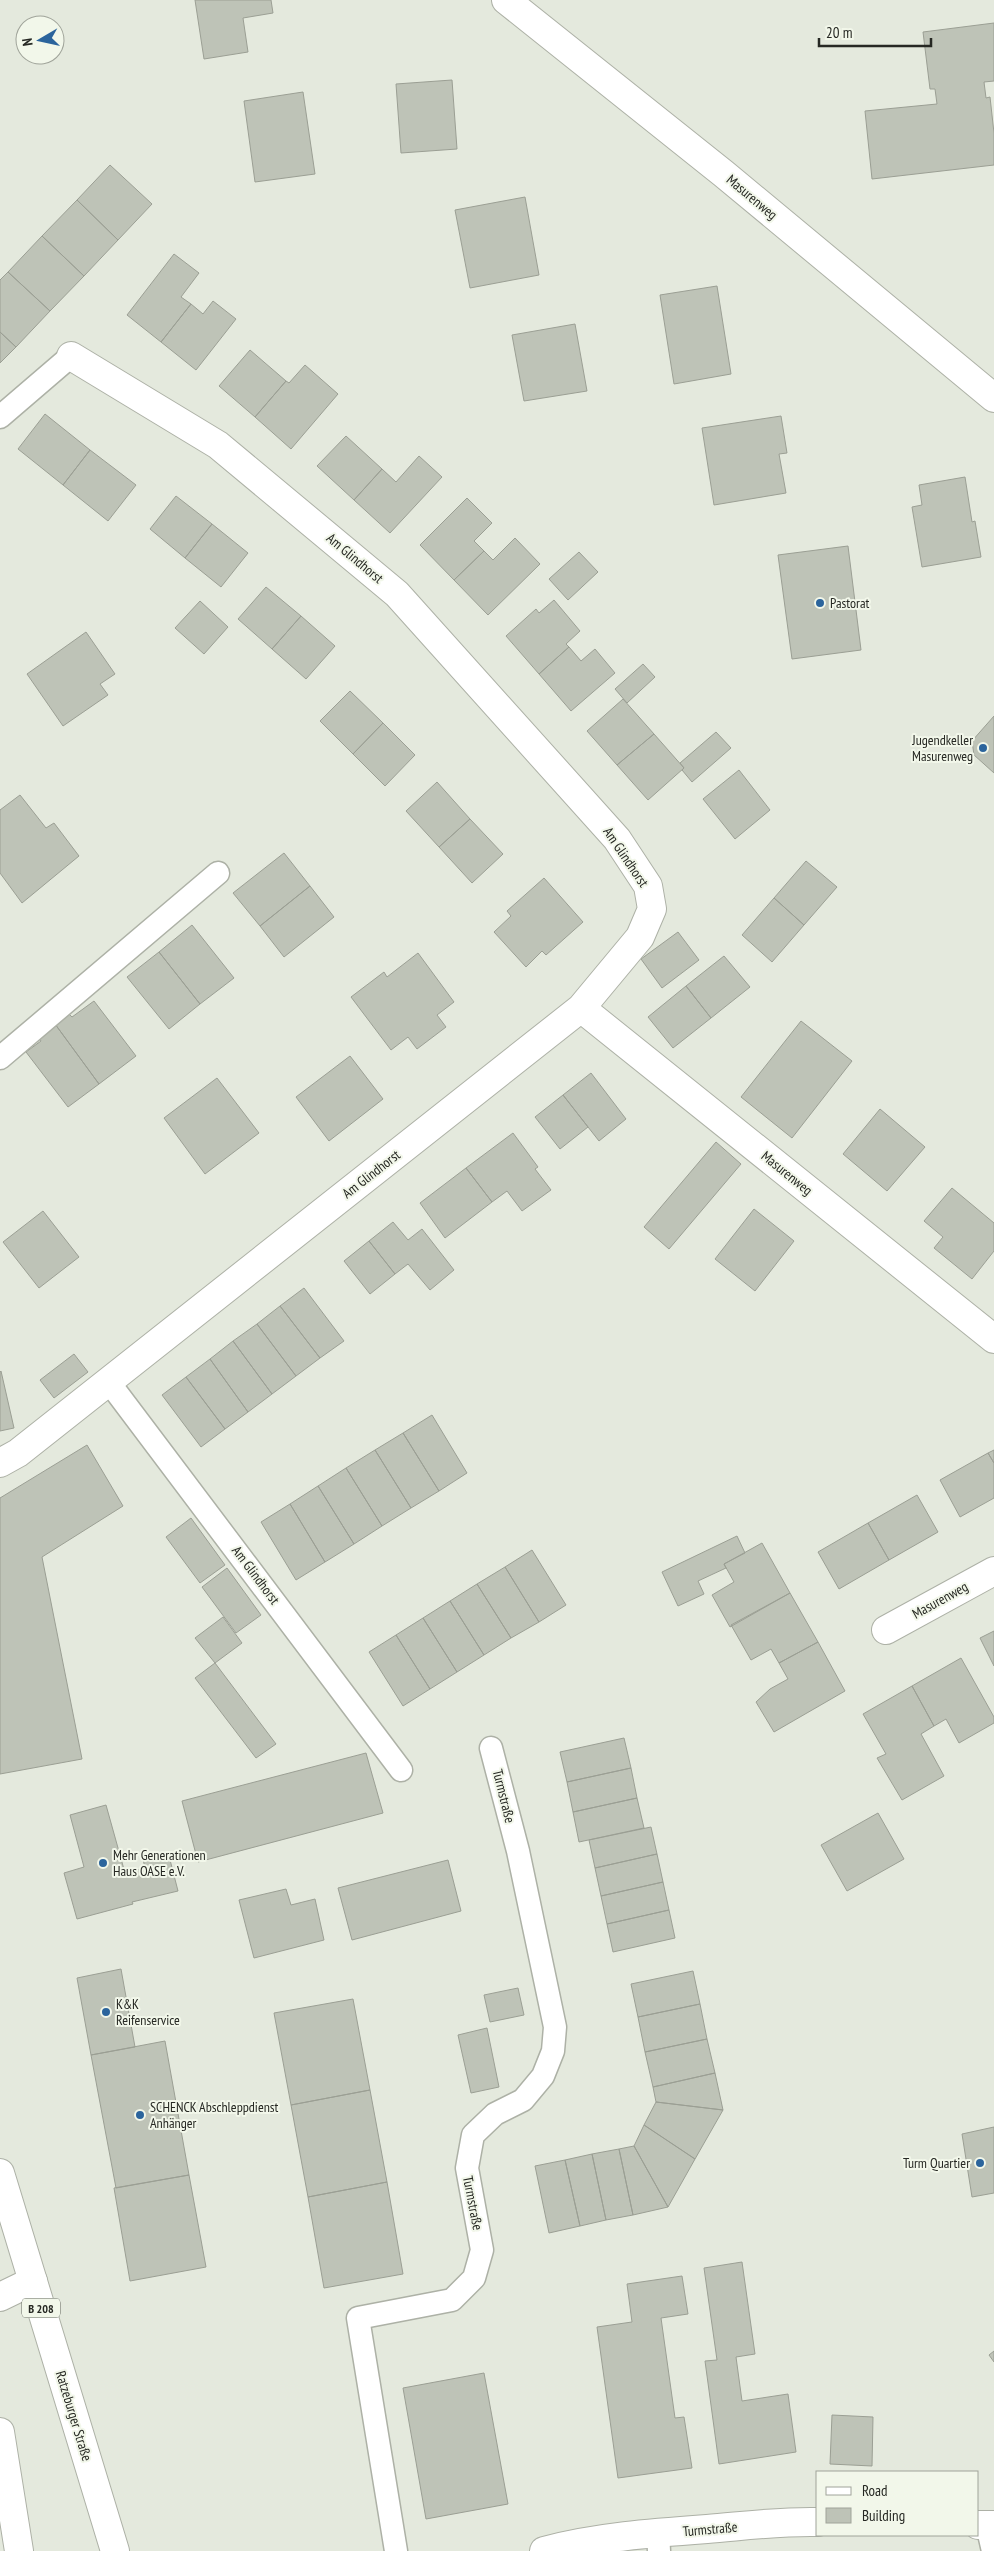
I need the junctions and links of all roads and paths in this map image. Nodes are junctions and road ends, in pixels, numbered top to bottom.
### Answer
1 (506, 0) edge
2 (71, 356) joint
3 (994, 398) edge
4 (0, 417) edge
5 (218, 872) dead end
6 (581, 1008) junction
7 (0, 1058) edge
8 (994, 1339) edge
9 (108, 1381) junction
10 (0, 1463) edge
11 (994, 1571) edge
12 (886, 1630) dead end
13 (491, 1748) dead end
14 (402, 1770) dead end
15 (0, 2173) edge
16 (33, 2281) junction
17 (0, 2297) edge
18 (0, 2432) edge
19 (816, 2522) edge
20 (988, 2524) edge
21 (658, 2542) edge
22 (19, 2551) edge
23 (115, 2551) edge
24 (396, 2551) edge
25 (544, 2551) edge
26 (993, 2551) edge

1 - 3 street, Masurenweg
2 - 4 lane
2 - 6 street, Am Glindhorst
5 - 7 lane
6 - 8 street, Masurenweg
6 - 9 street, Am Glindhorst
9 - 10 street, Am Glindhorst
9 - 14 lane, Am Glindhorst
11 - 12 street, Masurenweg
13 - 24 lane, Turmstraße
15 - 16 street, Ratzeburger Straße / B 208
16 - 17 street
16 - 23 street, Ratzeburger Straße / B 208
18 - 22 street
19 - 21 street, Turmstraße
20 - 26 lane
21 - 25 street, Turmstraße

